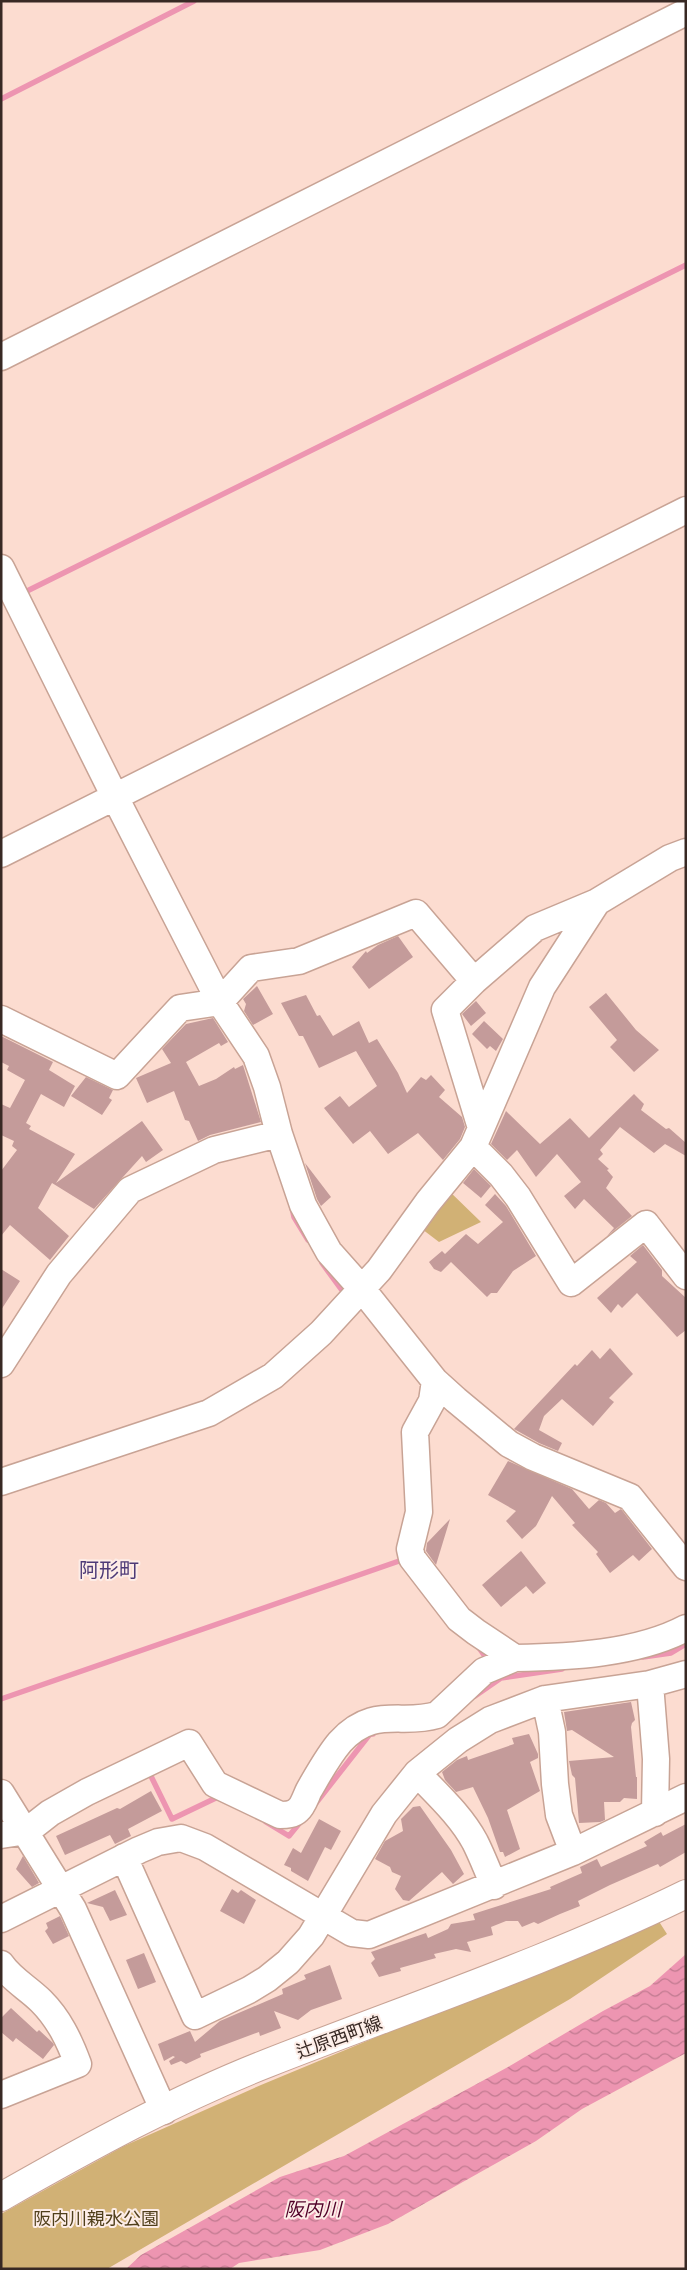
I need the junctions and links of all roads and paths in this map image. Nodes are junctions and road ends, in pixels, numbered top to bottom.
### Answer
1 (686, 12) edge
2 (1, 357) edge
3 (686, 510) edge
4 (11, 587) edge
5 (115, 797) junction
6 (686, 852) edge
7 (1, 854) edge
8 (597, 902) junction
9 (474, 981) junction
10 (220, 1002) junction
11 (1, 1019) edge
12 (279, 1134) junction
13 (477, 1138) junction
14 (686, 1276) edge
15 (362, 1289) junction
16 (1, 1364) edge
17 (435, 1380) junction
18 (1, 1482) edge
19 (686, 1567) edge
20 (686, 1628) edge
21 (500, 1664) junction
22 (686, 1674) edge
23 (650, 1684) junction
24 (545, 1699) junction
25 (417, 1773) junction
26 (1, 1793) edge
27 (686, 1797) edge
28 (655, 1813) junction
29 (27, 1832) junction
30 (1, 1835) edge
31 (573, 1852) junction
32 (124, 1857) junction
33 (494, 1886) junction
34 (62, 1888) junction
35 (686, 1894) edge
36 (323, 1916) junction
37 (1, 1919) edge
38 (1, 1964) edge
39 (1, 2095) edge
40 (164, 2111) junction
41 (1, 2197) edge

1 - 2 street
3 - 5 street
4 - 5 street
5 - 7 street
5 - 10 street
6 - 8 street
8 - 9 street
8 - 13 street
9 - 10 street
9 - 13 street
10 - 11 street
10 - 12 street
12 - 15 street
12 - 16 street
13 - 14 street
13 - 15 street
15 - 17 street
15 - 18 street
17 - 19 street
17 - 21 street
20 - 21 street
21 - 29 street
22 - 23 street
23 - 24 street
23 - 28 street
24 - 25 street
24 - 31 street
25 - 33 street
25 - 36 street
26 - 29 street
27 - 28 street
28 - 31 street
29 - 30 street
29 - 34 street
31 - 33 street
32 - 34 street
32 - 36 street
32 - 36 street
33 - 36 street
34 - 37 street
34 - 40 street
35 - 40 main road, 辻原西町線
38 - 39 street
40 - 41 main road, 辻原西町線

